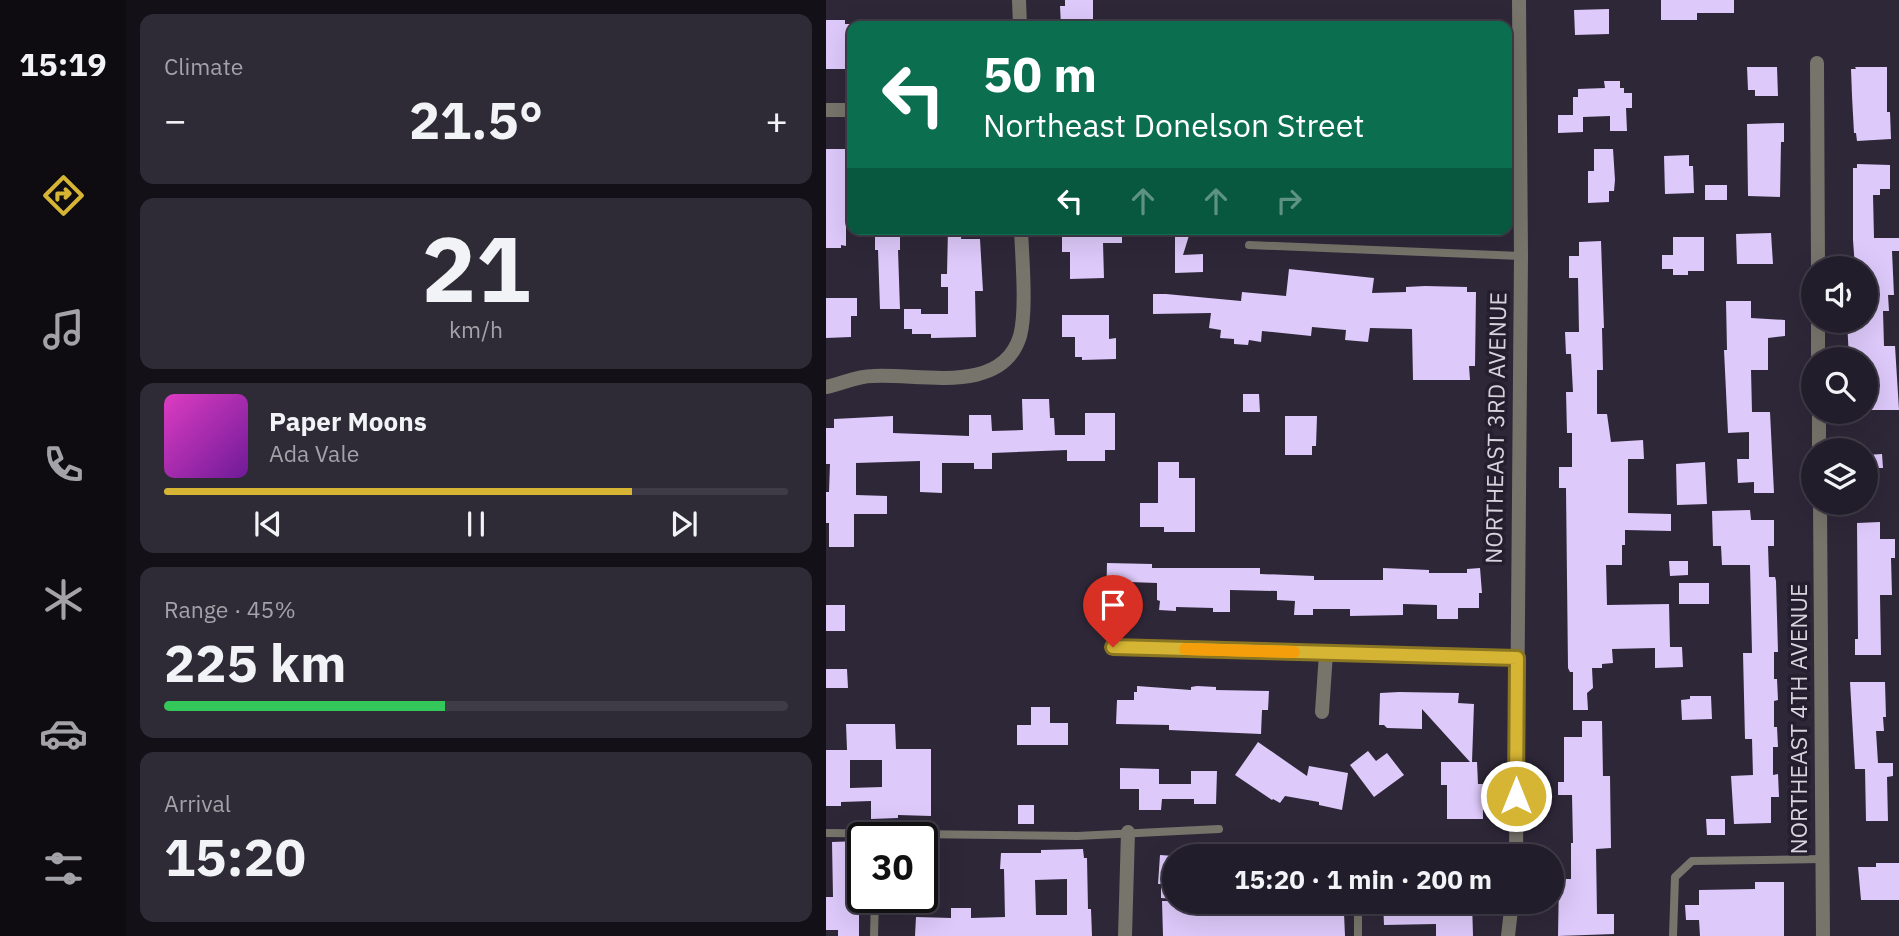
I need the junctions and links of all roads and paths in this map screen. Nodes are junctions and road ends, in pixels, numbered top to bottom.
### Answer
1 (1019, 0) edge
2 (1519, 0) edge
3 (1020, 21) edge
4 (1817, 63) dead end
5 (826, 110) edge
6 (847, 110) edge
7 (1021, 235) edge
8 (1249, 245) dead end
9 (1521, 256) junction
10 (1818, 256) edge
11 (826, 387) edge
12 (1819, 515) edge
13 (1113, 647) dead end
14 (1326, 653) junction
15 (1517, 658) junction
16 (1322, 712) dead end
17 (1219, 829) dead end
18 (1128, 832) junction
19 (826, 833) edge
20 (847, 834) edge
21 (938, 836) edge
22 (1516, 844) edge
23 (1822, 859) junction
24 (875, 913) edge
25 (1358, 914) edge
26 (1511, 914) edge
27 (874, 936) edge
28 (1125, 936) edge
29 (1358, 936) edge
30 (1508, 936) edge
31 (1673, 936) edge
32 (1823, 936) edge

1 - 3 street
2 - 9 street, NORTHEAST 3RD AVENUE
4 - 10 street
5 - 6 street
7 - 11 street
8 - 9 lane
9 - 15 street, NORTHEAST 3RD AVENUE
12 - 23 street, NORTHEAST 4TH AVENUE
13 - 14 street
14 - 15 street
14 - 16 street
15 - 22 street, NORTHEAST 3RD AVENUE
17 - 18 lane
18 - 21 lane
18 - 28 street
19 - 20 lane
23 - 31 lane
23 - 32 street, NORTHEAST 4TH AVENUE
24 - 27 lane
25 - 29 lane
26 - 30 street

